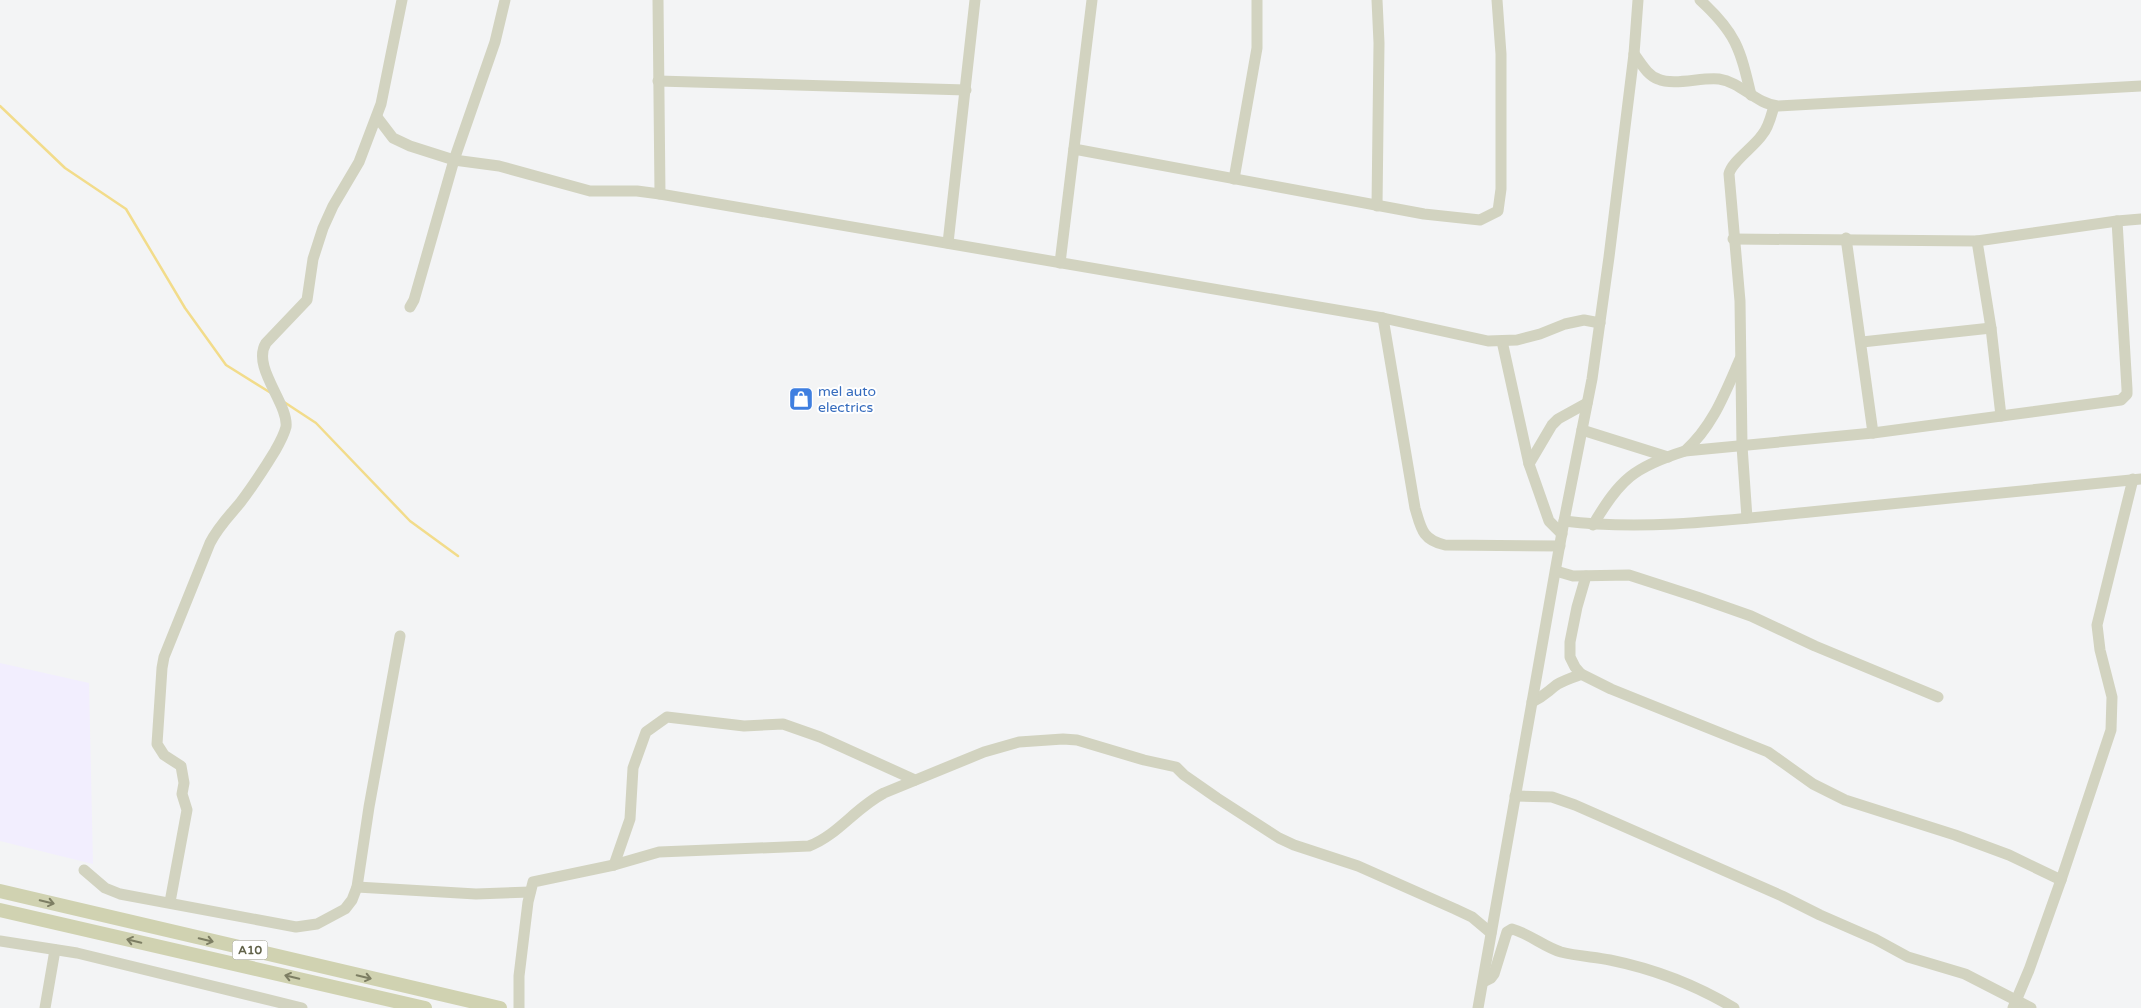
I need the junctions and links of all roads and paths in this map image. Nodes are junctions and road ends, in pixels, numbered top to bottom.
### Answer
1 (402, 0) edge
2 (505, 0) edge
3 (658, 0) edge
4 (975, 0) edge
5 (1092, 0) edge
6 (1257, 0) edge
7 (1377, 0) edge
8 (1497, 0) edge
9 (1638, 0) edge
10 (1700, 0) edge
11 (1634, 54) junction
12 (658, 81) junction
13 (2141, 86) edge
14 (966, 90) junction
15 (1751, 94) junction
16 (1774, 106) junction
17 (377, 117) junction
18 (1074, 149) junction
19 (454, 160) junction
20 (1234, 179) junction
21 (660, 194) junction
22 (1377, 206) junction
23 (2141, 219) edge
24 (2117, 221) junction
25 (1846, 238) junction
26 (1733, 239) junction
27 (1977, 241) junction
28 (948, 243) junction
29 (1060, 263) junction
30 (410, 307) dead end
31 (1383, 318) junction
32 (1600, 323) junction
33 (1991, 328) junction
34 (1502, 341) junction
35 (1862, 342) junction
36 (1742, 355) junction
37 (1587, 403) junction
38 (2002, 416) junction
39 (1582, 430) junction
40 (1873, 433) junction
41 (1742, 446) junction
42 (1685, 451) junction
43 (1668, 457) junction
44 (1529, 464) junction
45 (2137, 479) edge
46 (1747, 518) junction
47 (1564, 521) junction
48 (1593, 525) junction
49 (1561, 540) junction
50 (1556, 571) junction
51 (1586, 576) junction
52 (400, 636) dead end
53 (1581, 674) junction
54 (1938, 697) dead end
55 (1532, 702) junction
56 (915, 780) junction
57 (1515, 796) junction
58 (614, 865) junction
59 (84, 870) dead end
60 (2062, 880) junction
61 (357, 887) junction
62 (0, 891) edge
63 (530, 892) junction
64 (170, 902) junction
65 (0, 910) edge
66 (1491, 933) junction
67 (0, 941) edge
68 (55, 950) junction
69 (1483, 982) junction
70 (2014, 1004) edge
71 (45, 1008) edge
72 (302, 1008) edge
73 (425, 1008) edge
74 (500, 1008) edge
75 (519, 1008) edge
76 (1478, 1008) edge
77 (1734, 1008) edge
78 (2031, 1008) edge

1 - 17 street
2 - 19 street
3 - 12 street
4 - 14 street
5 - 18 street
6 - 20 street
7 - 22 street
8 - 22 street
9 - 11 street
10 - 15 street
11 - 15 street
11 - 32 street
12 - 14 street
12 - 21 street
13 - 16 street
14 - 28 street
15 - 16 street
16 - 26 street
17 - 19 street
17 - 64 street
18 - 20 street
18 - 29 street
19 - 21 street
19 - 30 street
20 - 22 street
21 - 28 street
23 - 24 street
24 - 27 street
24 - 38 street
25 - 26 street
25 - 27 street
25 - 35 street
26 - 36 street
27 - 33 street
28 - 29 street
29 - 31 street
31 - 34 street
31 - 49 street
32 - 34 street
32 - 37 street
33 - 35 street
33 - 38 street
34 - 44 street
35 - 40 street
36 - 41 street
36 - 42 street
37 - 39 street
37 - 44 street
38 - 40 street
39 - 43 street
39 - 47 street
40 - 41 street
41 - 42 street
41 - 46 street
42 - 43 street
43 - 48 street
44 - 49 street
45 - 46 street
45 - 60 street
46 - 48 street
47 - 48 street
47 - 49 street
49 - 50 street
50 - 51 street
50 - 55 street
51 - 53 street
51 - 54 street
52 - 61 street
53 - 55 street
53 - 60 street
55 - 57 street
56 - 58 street
56 - 58 street
56 - 66 street
57 - 66 street
57 - 70 street
58 - 63 street
59 - 64 street
60 - 70 street
61 - 63 street
61 - 64 street
62 -> 74 main road, A10
63 - 75 street
73 -> 65 main road, A10
66 - 69 street
67 - 68 street
68 - 71 street
68 - 72 street
69 - 76 street
69 - 77 street
70 - 78 street

